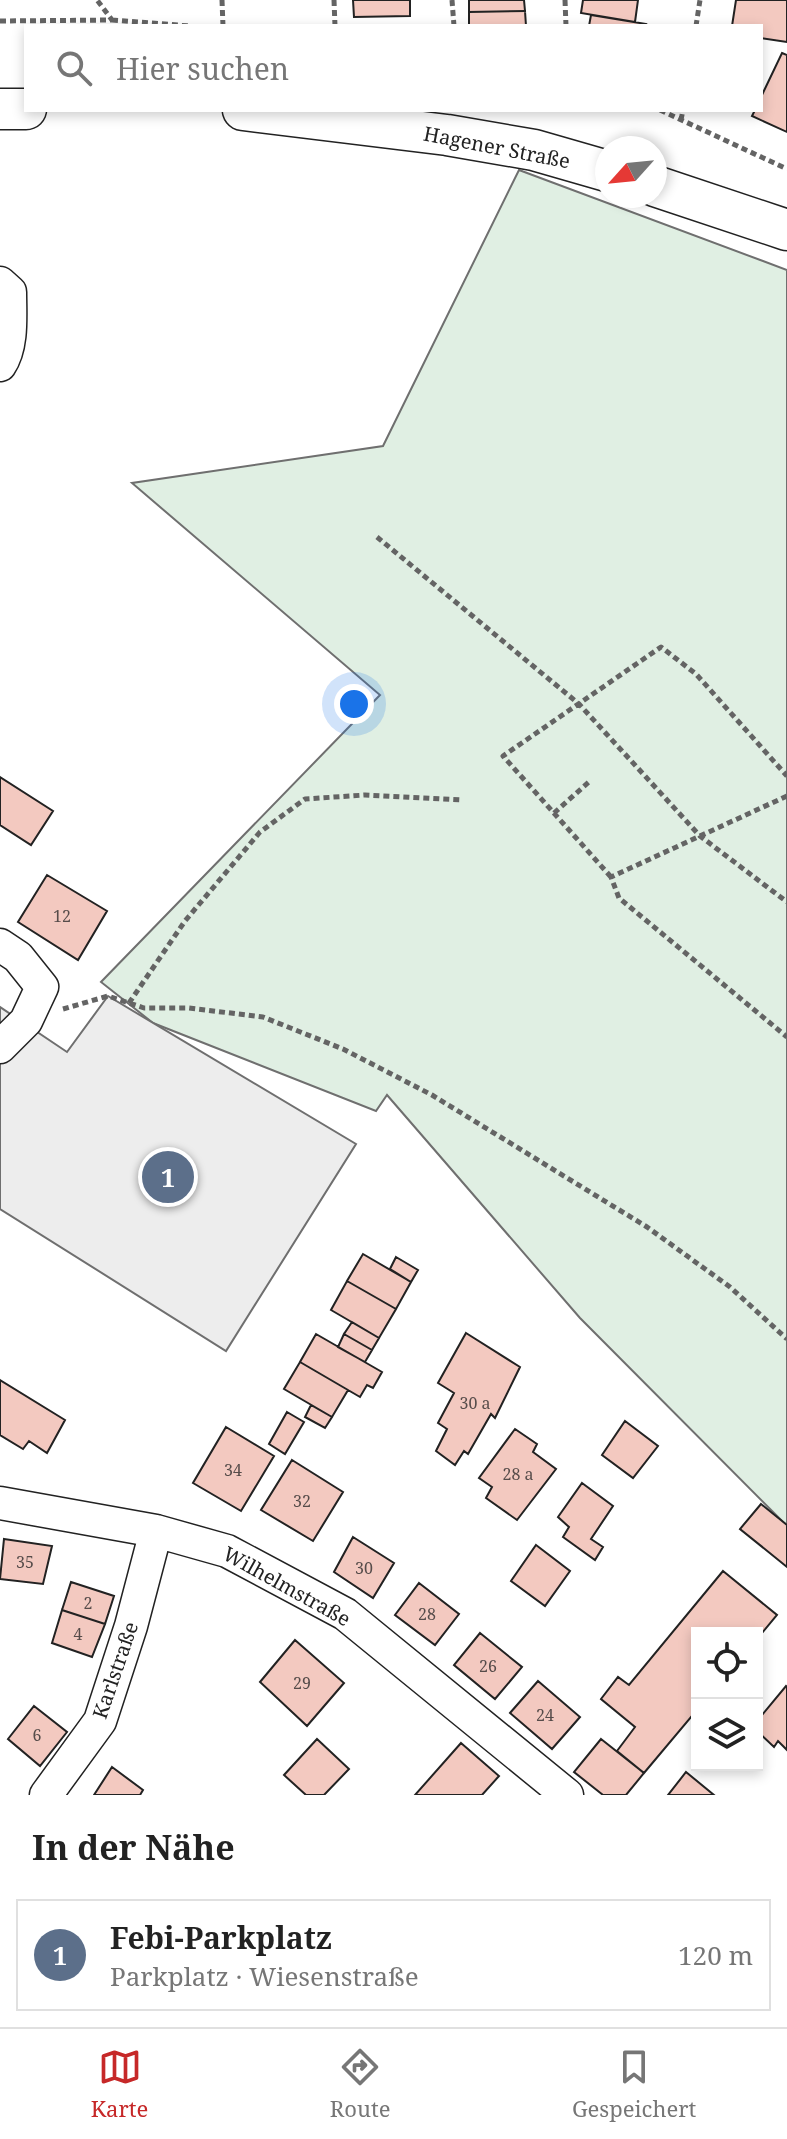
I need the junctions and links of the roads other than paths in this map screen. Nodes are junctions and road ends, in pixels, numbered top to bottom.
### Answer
1 (0, 109) edge
2 (24, 109) edge
3 (259, 112) edge
4 (595, 168) edge
5 (667, 190) edge
6 (787, 230) edge
7 (0, 283) edge
8 (0, 365) edge
9 (0, 945) edge
10 (0, 1047) edge
11 (0, 1503) edge
12 (156, 1531) junction
13 (553, 1791) edge
14 (46, 1795) edge

1 - 2 main road
3 - 4 main road, Hagener Straße
5 - 6 main road
7 - 8 street
9 - 10 street
11 - 12 street, Wilhelmstraße
12 - 13 street, Wilhelmstraße
12 - 14 street, Karlstraße

